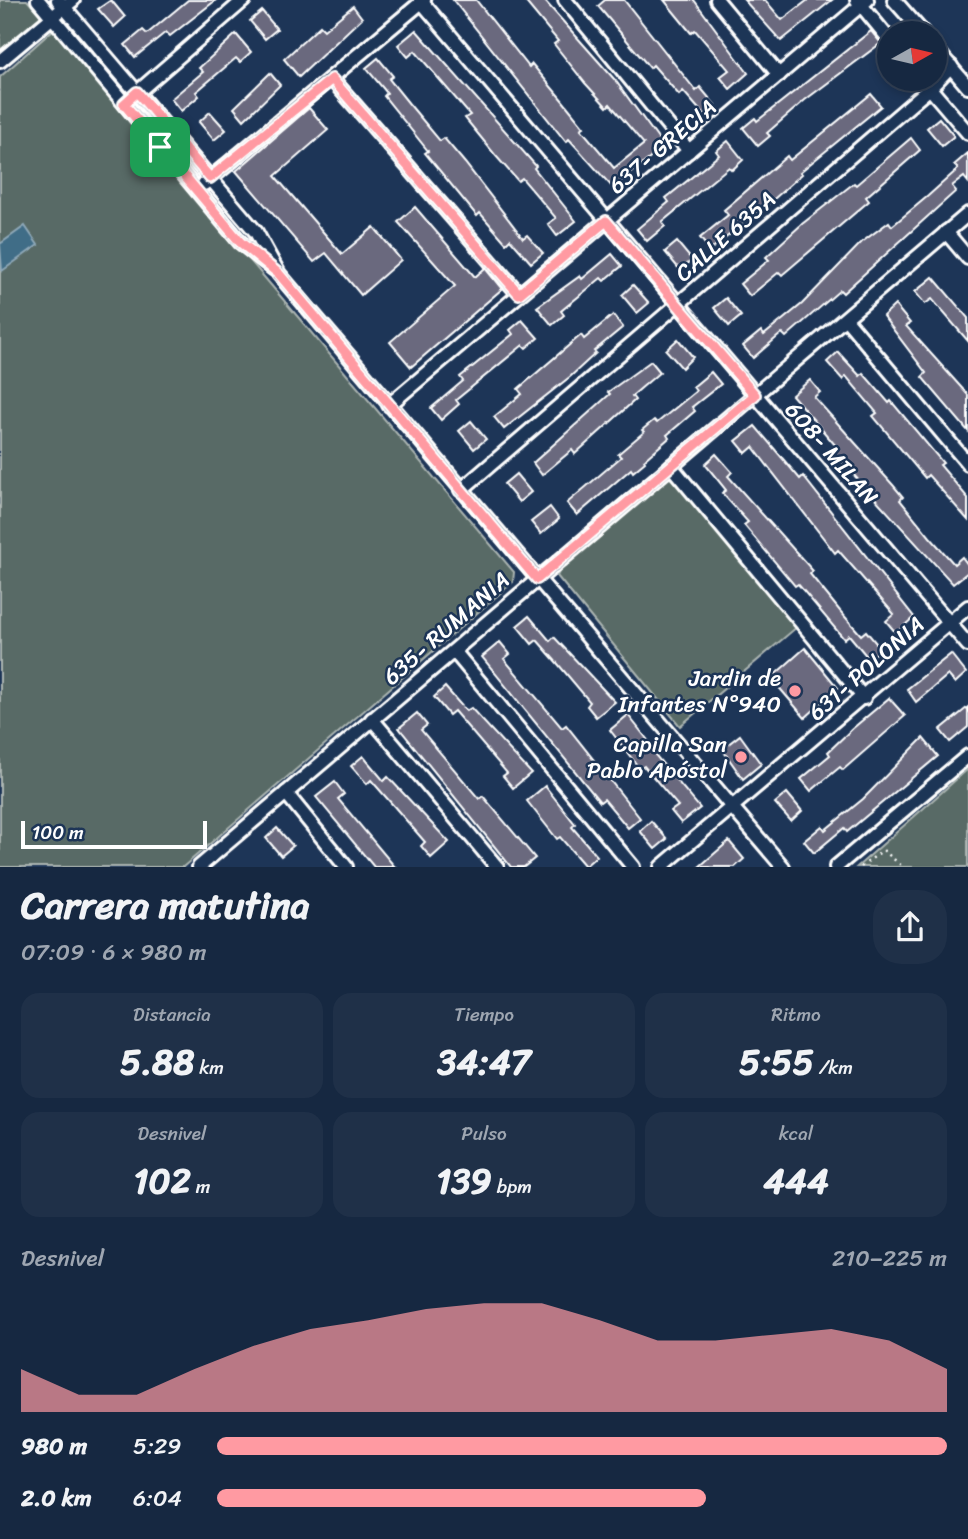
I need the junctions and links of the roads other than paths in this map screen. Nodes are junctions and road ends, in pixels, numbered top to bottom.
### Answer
1 (38, 0) edge
2 (244, 0) edge
3 (565, 0) edge
4 (717, 0) edge
5 (894, 0) edge
6 (422, 1) edge
7 (65, 2) edge
8 (862, 2) edge
9 (52, 17) junction
10 (912, 21) edge
11 (877, 23) edge
12 (0, 61) edge
13 (947, 62) edge
14 (951, 66) junction
15 (947, 69) edge
16 (779, 75) junction
17 (332, 79) junction
18 (968, 87) edge
19 (917, 91) edge
20 (933, 91) edge
21 (137, 92) junction
22 (124, 104) junction
23 (968, 133) edge
24 (689, 151) junction
25 (210, 178) junction
26 (197, 190) junction
27 (968, 214) edge
28 (606, 221) junction
29 (946, 232) junction
30 (968, 258) edge
31 (279, 274) junction
32 (519, 294) junction
33 (677, 305) junction
34 (846, 319) junction
35 (755, 395) junction
36 (389, 405) junction
37 (968, 464) edge
38 (671, 466) junction
39 (461, 490) junction
40 (537, 579) junction
41 (968, 607) edge
42 (950, 623) junction
43 (968, 645) edge
44 (454, 651) junction
45 (864, 698) junction
46 (372, 719) junction
47 (968, 756) edge
48 (286, 793) junction
49 (733, 807) junction
50 (202, 866) edge
51 (346, 867) edge
52 (497, 867) edge
53 (633, 867) edge
54 (661, 867) edge
55 (783, 867) edge
56 (836, 867) edge

1 - 9 street
2 - 21 street
3 - 24 street
4 - 16 street
5 - 10 street
6 - 17 street
6 - 28 street, 608- MILAN
7 - 9 street
7 - 21 street
8 - 11 street
8 - 16 street, 637- GRECIA
9 - 12 street
9 - 22 street
13 - 14 street
14 - 15 street, CALLE 635A
14 - 18 street
16 - 24 street, 637- GRECIA
17 - 25 street
17 - 32 street
19 - 33 street, CALLE 635A
20 - 23 street
21 - 22 street
21 - 25 street
22 - 26 street
24 - 28 street, 637- GRECIA
25 - 26 street
25 - 31 street
26 - 31 street
27 - 29 street, 635- RUMANIA
28 - 32 street, 637- GRECIA
28 - 33 street, 608- MILAN
29 - 30 street
29 - 34 street, 635- RUMANIA
31 - 36 street
32 - 36 street, 637- GRECIA
33 - 35 street, 608- MILAN
33 - 39 street, CALLE 635A
34 - 35 street, 635- RUMANIA
34 - 37 street
35 - 38 street, 635- RUMANIA
35 - 42 street, 608- MILAN
36 - 39 street
38 - 40 street, 635- RUMANIA
38 - 45 street
39 - 40 street
40 - 44 street, 635- RUMANIA
40 - 49 street
41 - 42 street, 631- POLONIA
42 - 43 street, 608- MILAN
42 - 45 street, 631- POLONIA
44 - 46 street, 635- RUMANIA
44 - 53 street
45 - 49 street, 631- POLONIA
46 - 48 street, 635- RUMANIA
46 - 52 street
47 - 56 street
48 - 50 street, 635- RUMANIA
48 - 51 street
49 - 54 street, 631- POLONIA
49 - 55 street

